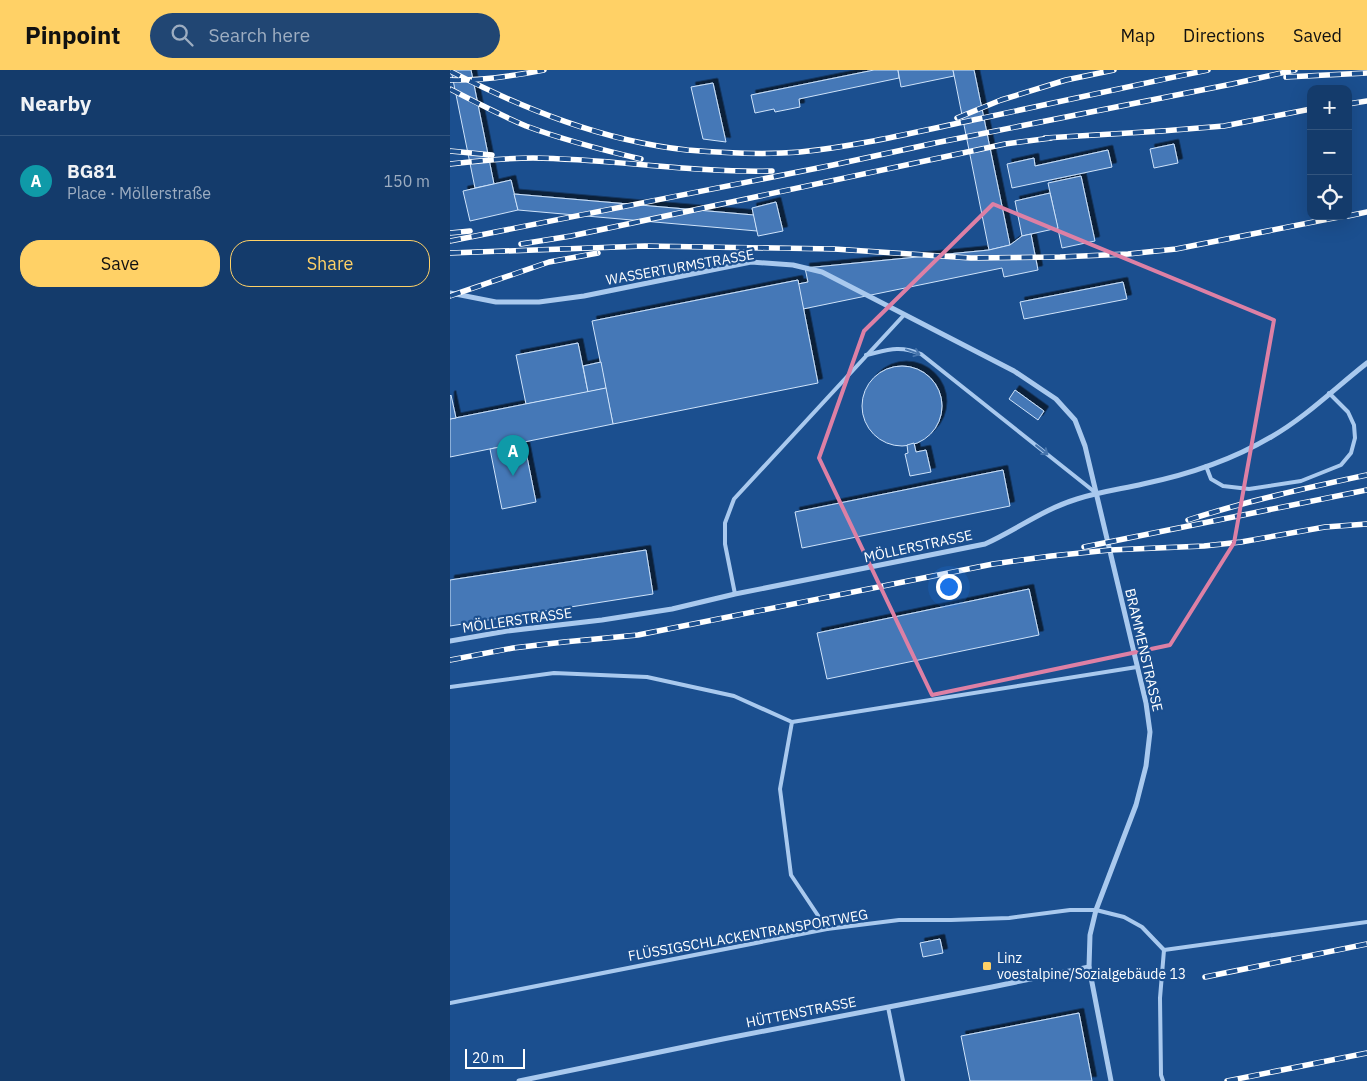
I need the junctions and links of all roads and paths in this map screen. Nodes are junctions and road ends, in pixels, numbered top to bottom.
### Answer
1 (450, 293) edge
2 (904, 315) junction
3 (866, 355) junction
4 (1367, 363) edge
5 (1330, 393) junction
6 (1206, 466) junction
7 (1097, 494) junction
8 (735, 594) junction
9 (450, 641) edge
10 (1137, 667) junction
11 (450, 687) edge
12 (792, 722) junction
13 (1096, 910) junction
14 (1367, 922) edge
15 (827, 929) junction
16 (1164, 950) junction
17 (1088, 966) junction
18 (450, 1003) edge
19 (888, 1007) junction
20 (518, 1081) edge
21 (903, 1081) edge
22 (1111, 1081) edge
23 (1163, 1081) edge

1 - 2 street, WASSERTURMSTRASSE
2 - 3 lane
2 - 7 street, BRAMMENSTRASSE
3 -> 7 lane
3 - 8 lane
4 - 5 street, MÖLLERSTRASSE
5 - 6 street, MÖLLERSTRASSE
5 - 6 lane
6 - 7 street, MÖLLERSTRASSE
7 - 8 street, MÖLLERSTRASSE
7 - 10 street, BRAMMENSTRASSE
8 - 9 street, MÖLLERSTRASSE
10 - 12 lane
10 - 13 street, BRAMMENSTRASSE
11 - 12 lane
12 - 15 lane
13 - 15 lane, FLÜSSIGSCHLACKENTRANSPORTWEG
13 - 16 lane, FLÜSSIGSCHLACKENTRANSPORTWEG
13 - 17 street, BRAMMENSTRASSE
14 - 16 lane
15 - 18 lane, FLÜSSIGSCHLACKENTRANSPORTWEG
16 - 23 lane
17 - 19 street, HÜTTENSTRASSE
17 - 22 street, BRAMMENSTRASSE
19 - 20 street, HÜTTENSTRASSE
19 - 21 lane

